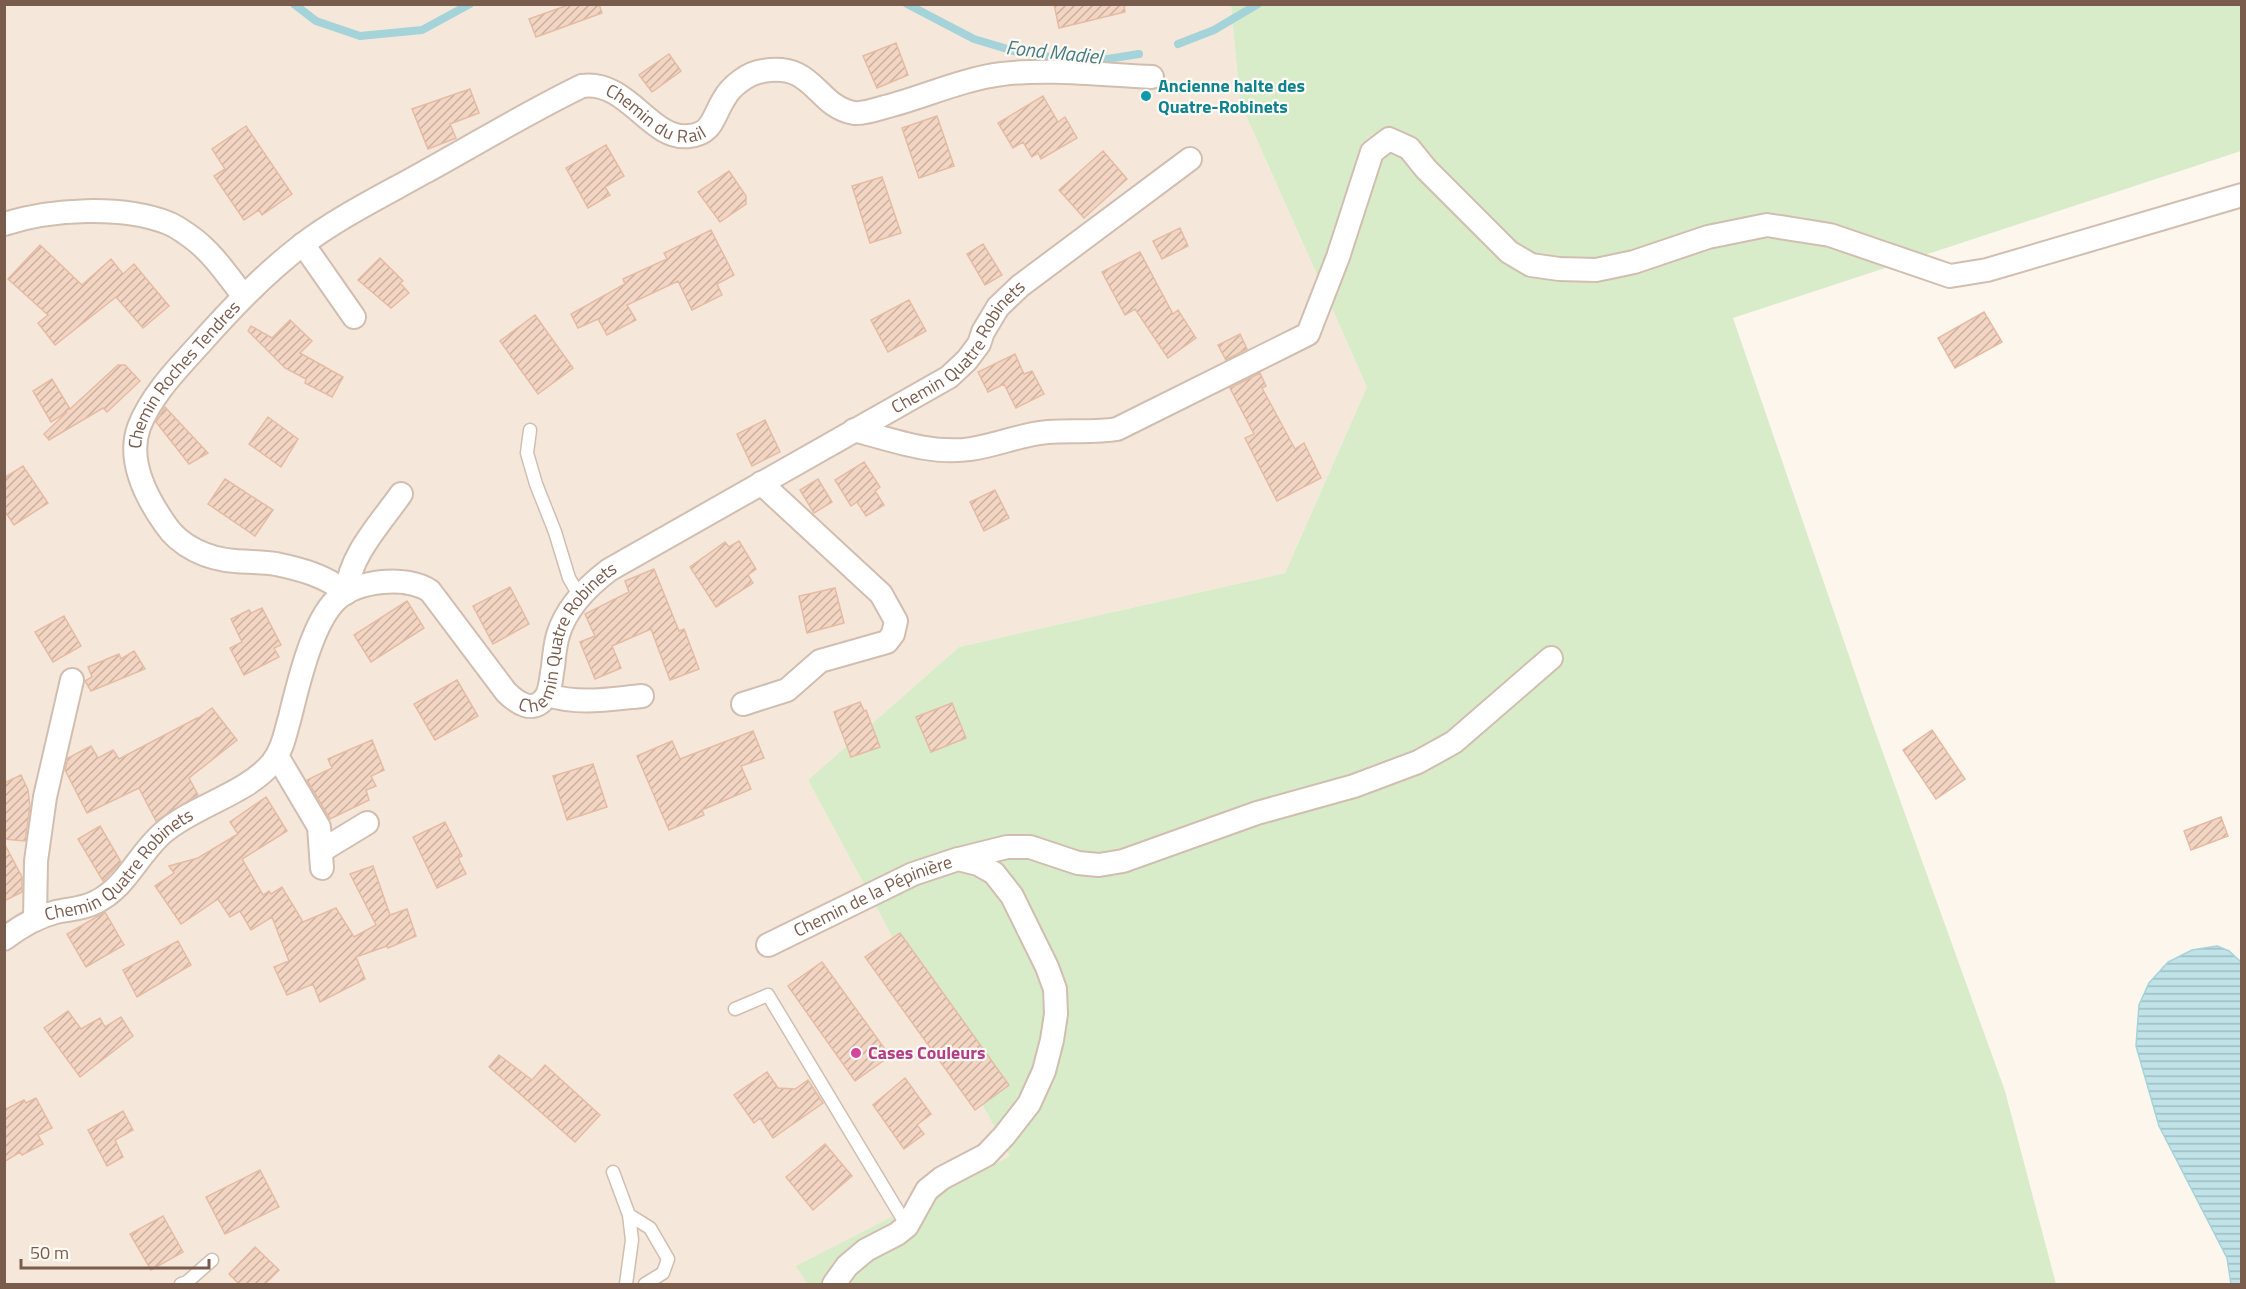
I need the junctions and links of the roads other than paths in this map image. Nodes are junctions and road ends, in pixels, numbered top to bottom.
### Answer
1 (1152, 77) dead end
2 (1190, 159) dead end
3 (2241, 195) edge
4 (4, 224) edge
5 (303, 244) junction
6 (243, 295) junction
7 (354, 317) dead end
8 (530, 430) dead end
9 (854, 430) junction
10 (761, 483) junction
11 (401, 494) dead end
12 (346, 593) junction
13 (580, 597) junction
14 (1551, 658) dead end
15 (72, 680) dead end
16 (548, 695) junction
17 (642, 696) dead end
18 (743, 704) dead end
19 (278, 756) junction
20 (367, 823) dead end
21 (958, 859) junction
22 (35, 919) junction
23 (4, 939) edge
24 (768, 945) dead end
25 (735, 1009) dead end
26 (613, 1172) dead end
27 (629, 1215) junction
28 (907, 1226) junction
29 (212, 1260) dead end
30 (181, 1284) edge
31 (626, 1284) edge
32 (645, 1284) edge
33 (834, 1284) edge

1 - 5 street, Chemin du Rail
2 - 9 street, Chemin Quatre Robinets
3 - 9 street
4 - 6 street, Chemin Roches Tendres
5 - 6 street, Chemin du Rail
5 - 7 street
6 - 12 street, Chemin Roches Tendres
8 - 13 lane
9 - 10 street, Chemin Quatre Robinets
10 - 13 street, Chemin Quatre Robinets
10 - 18 street
11 - 12 street
12 - 16 street, Chemin Quatre Robinets
12 - 19 street, Chemin Quatre Robinets
13 - 16 street, Chemin Quatre Robinets
14 - 21 street
15 - 22 street
16 - 17 street
19 - 20 street
19 - 22 street, Chemin Quatre Robinets
21 - 24 street, Chemin de la Pépinière
21 - 28 street, Chemin de la Pépinière
22 - 23 street, Chemin Quatre Robinets
25 - 28 lane
26 - 27 lane
27 - 31 lane
27 - 32 lane
28 - 33 street, Chemin de la Pépinière
29 - 30 lane

